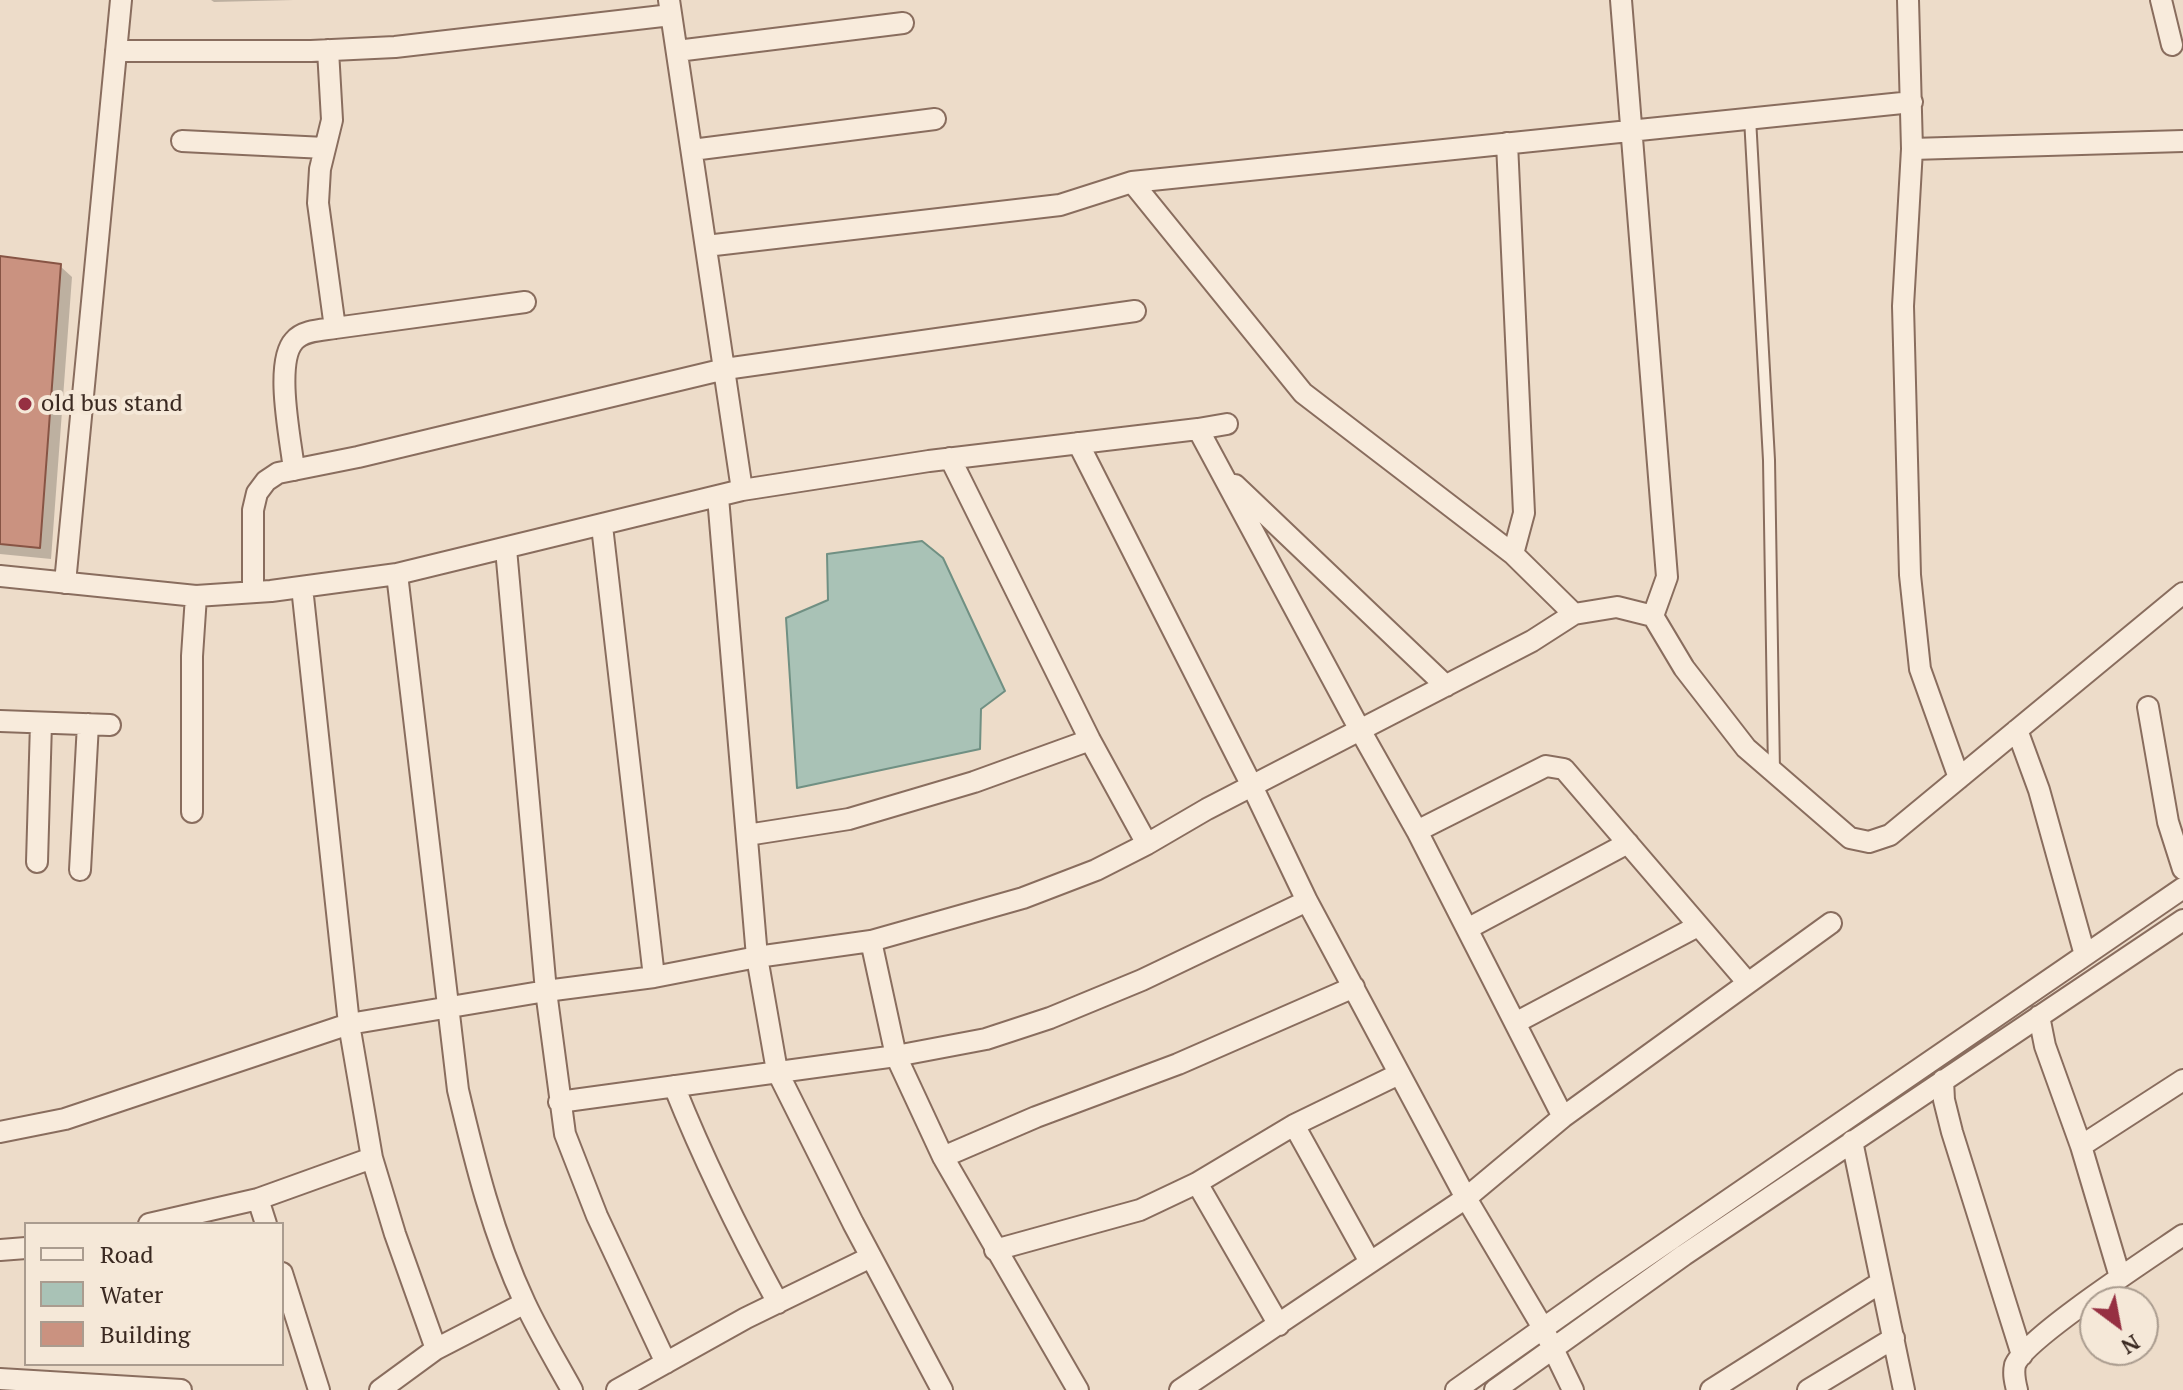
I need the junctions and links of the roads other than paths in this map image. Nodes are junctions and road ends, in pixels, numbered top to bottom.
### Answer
1 (121, 0) edge
2 (1621, 0) edge
3 (1908, 0) edge
4 (2161, 0) edge
5 (670, 7) edge
6 (903, 23) dead end
7 (2172, 45) dead end
8 (328, 50) junction
9 (116, 51) junction
10 (677, 51) junction
11 (1912, 102) junction
12 (1750, 118) junction
13 (935, 119) dead end
14 (1632, 130) junction
15 (182, 141) dead end
16 (2183, 141) edge
17 (1507, 143) junction
18 (325, 148) junction
19 (1912, 149) junction
20 (692, 150) junction
21 (1132, 182) junction
22 (706, 246) junction
23 (525, 302) dead end
24 (1135, 311) dead end
25 (335, 328) junction
26 (725, 369) junction
27 (1227, 424) dead end
28 (1198, 429) junction
29 (1078, 443) junction
30 (950, 458) junction
31 (294, 470) junction
32 (1221, 471) junction
33 (742, 490) junction
34 (718, 497) junction
35 (602, 526) junction
36 (506, 549) junction
37 (1513, 554) junction
38 (397, 574) junction
39 (0, 576) edge
40 (65, 583) junction
41 (302, 587) junction
42 (253, 591) junction
43 (2183, 593) edge
44 (196, 596) junction
45 (1574, 614) junction
46 (1653, 616) junction
47 (1446, 686) junction
48 (2148, 707) dead end
49 (0, 721) edge
50 (41, 723) junction
51 (88, 724) junction
52 (110, 725) dead end
53 (1360, 730) junction
54 (2017, 730) junction
55 (1090, 740) junction
56 (1774, 773) junction
57 (1959, 778) junction
58 (1252, 786) junction
59 (192, 812) dead end
60 (1417, 831) junction
61 (747, 835) junction
62 (1628, 843) junction
63 (1147, 844) junction
64 (37, 862) dead end
65 (2183, 869) edge
66 (80, 870) dead end
67 (2183, 888) edge
68 (1307, 901) junction
69 (2183, 920) edge
70 (1831, 923) dead end
71 (1698, 926) junction
72 (1467, 929) junction
73 (871, 941) junction
74 (2085, 955) junction
75 (757, 957) junction
76 (654, 977) junction
77 (1748, 983) junction
78 (1354, 987) junction
79 (546, 991) junction
80 (446, 1009) junction
81 (2039, 1016) junction
82 (1515, 1023) junction
83 (349, 1024) junction
84 (896, 1056) junction
85 (777, 1071) junction
86 (1399, 1074) junction
87 (1943, 1080) junction
88 (2183, 1080) edge
89 (674, 1086) junction
90 (559, 1102) junction
91 (1563, 1117) junction
92 (1294, 1125) junction
93 (0, 1132) edge
94 (1852, 1141) junction
95 (2081, 1146) junction
96 (943, 1157) junction
97 (372, 1158) junction
98 (1197, 1183) junction
99 (1466, 1198) junction
100 (258, 1199) junction
101 (158, 1222) edge
102 (265, 1222) edge
103 (2183, 1235) edge
104 (24, 1248) edge
105 (0, 1250) edge
106 (995, 1250) junction
107 (871, 1257) junction
108 (1370, 1262) junction
109 (2120, 1277) junction
110 (284, 1279) edge
111 (1880, 1283) junction
112 (525, 1303) junction
113 (778, 1303) junction
114 (1279, 1325) junction
115 (1543, 1328) junction
116 (1894, 1338) junction
117 (436, 1349) junction
118 (1552, 1349) junction
119 (2022, 1355) junction
120 (666, 1363) junction
121 (0, 1379) edge
122 (181, 1390) edge
123 (319, 1390) edge
124 (380, 1390) edge
125 (572, 1390) edge
126 (617, 1390) edge
127 (942, 1390) edge
128 (1078, 1390) edge
129 (1180, 1390) edge
130 (1456, 1390) edge
131 (1495, 1390) edge
132 (1573, 1390) edge
133 (1711, 1390) edge
134 (1808, 1390) edge
135 (1904, 1390) edge
136 (2017, 1390) edge

1 - 9 street
2 - 14 street
3 - 11 street
4 - 7 street
5 - 8 street
5 - 10 street
6 - 10 street
8 - 9 street
8 - 18 street
9 - 40 street
10 - 20 street
11 - 12 street
11 - 19 street
12 - 14 street
12 - 56 lane
13 - 20 street
14 - 17 street
14 - 46 street
15 - 18 street
16 - 19 street
17 - 21 street
17 - 37 street
18 - 25 street
19 - 57 street
20 - 22 street
21 - 22 street
21 - 37 street
22 - 26 street
23 - 25 street
24 - 26 street
25 - 31 street
26 - 31 street
26 - 33 street
27 - 28 street
28 - 29 street
28 - 32 street
29 - 30 street
29 - 58 street
30 - 33 street
30 - 55 street
31 - 42 street
32 - 47 street
32 - 53 street
33 - 34 street
34 - 35 street
34 - 61 street
35 - 36 street
35 - 76 street
36 - 38 street
36 - 79 street
37 - 45 street
38 - 41 street
38 - 80 street
39 - 40 street
40 - 44 street
41 - 42 street
41 - 83 street
42 - 44 street
43 - 54 street
44 - 59 street
45 - 46 street
45 - 47 street
46 - 56 street
47 - 53 street
48 - 65 street
49 - 50 street
50 - 51 street
50 - 64 street
51 - 52 street
51 - 66 street
53 - 58 street
53 - 60 street
54 - 57 street
54 - 74 street
55 - 61 street
55 - 63 street
56 - 57 street
58 - 63 street
58 - 68 street
60 - 62 street
60 - 72 street
61 - 75 street
62 - 71 street
62 - 72 street
63 - 73 street
67 - 74 street
68 - 78 street
68 - 84 street
69 - 81 street
70 - 77 street
71 - 77 street
71 - 82 street
72 - 82 street
73 - 75 street
73 - 84 street
74 - 115 street
75 - 76 street
75 - 85 street
76 - 79 street
77 - 91 street
78 - 86 street
78 - 96 street
79 - 80 street
79 - 90 street
80 - 83 street
80 - 112 street
81 - 87 street
81 - 95 street
82 - 91 street
83 - 93 street
83 - 97 street
84 - 85 street
84 - 96 street
85 - 89 street
85 - 107 street
86 - 92 street
86 - 99 street
87 - 94 street
87 - 119 street
88 - 95 street
89 - 90 street
89 - 113 street
90 - 120 street
91 - 99 street
92 - 98 street
92 - 108 street
94 - 111 street
94 - 118 street
95 - 109 street
96 - 106 street
97 - 100 street
97 - 117 street
98 - 106 street
98 - 114 street
99 - 108 street
99 - 115 street
100 - 101 street
100 - 102 street
103 - 109 street
104 - 105 street
106 - 128 street
107 - 113 street
107 - 127 street
108 - 114 street
109 - 119 street
110 - 123 street
111 - 116 street
111 - 133 street
112 - 117 street
112 - 125 street
113 - 120 street
114 - 129 street
115 - 118 street
115 - 130 street
116 - 134 street
116 - 135 street
117 - 124 street
118 - 131 street
118 - 132 street
119 - 136 street
120 - 126 street
121 - 122 street

